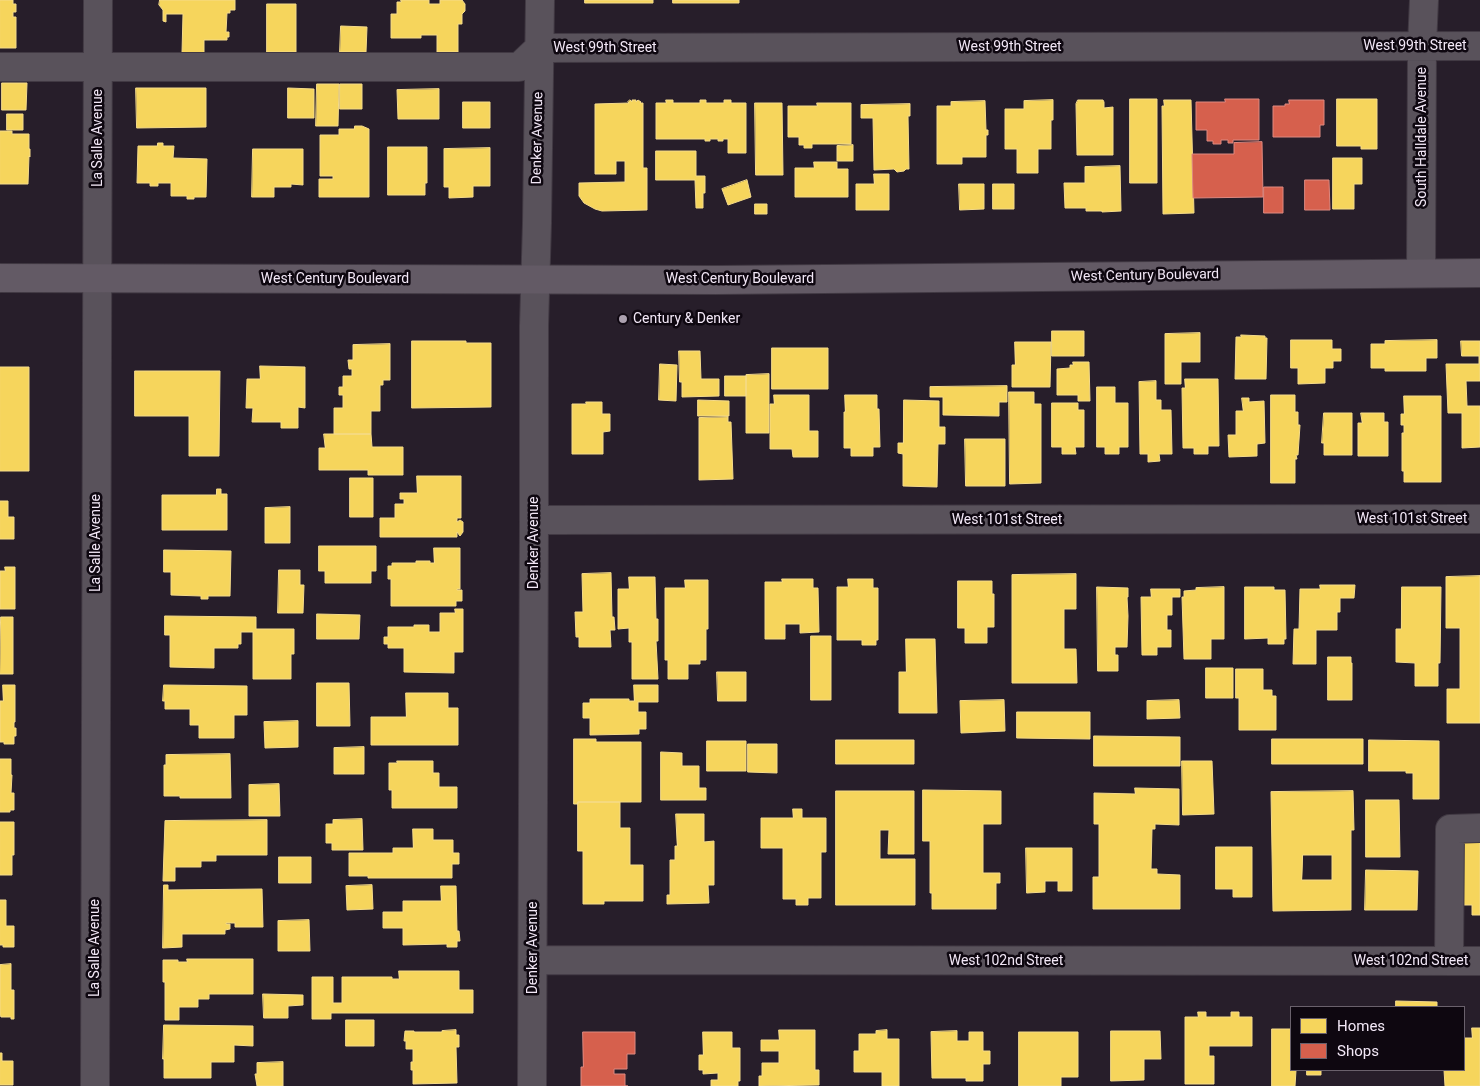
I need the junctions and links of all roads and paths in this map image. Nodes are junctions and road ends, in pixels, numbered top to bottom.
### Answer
1 (98, 0) edge
2 (540, 0) edge
3 (1424, 0) edge
4 (1422, 46) junction
5 (1480, 46) edge
6 (539, 48) junction
7 (0, 67) edge
8 (98, 67) junction
9 (1480, 273) edge
10 (1421, 274) junction
11 (0, 278) edge
12 (97, 278) junction
13 (536, 280) junction
14 (1480, 519) edge
15 (534, 520) junction
16 (1480, 828) edge
17 (533, 960) junction
18 (1449, 962) junction
19 (1480, 962) edge
20 (95, 1086) edge
21 (532, 1086) edge

1 - 8 street, La Salle Avenue
2 - 6 street, Denker Avenue
3 - 4 street, South Halldale Avenue
4 - 5 street, West 99th Street
4 - 6 street, West 99th Street
4 - 10 street, South Halldale Avenue
6 - 8 street
6 - 13 street, Denker Avenue
7 - 8 street
8 - 12 street, La Salle Avenue
9 - 10 main road, West Century Boulevard
10 - 13 main road, West Century Boulevard
11 - 12 main road, West Century Boulevard
12 - 13 main road, West Century Boulevard
12 - 20 street, La Salle Avenue
13 - 15 street, Denker Avenue
14 - 15 street, West 101st Street
15 - 17 street, Denker Avenue
16 - 18 street
17 - 18 street, West 102nd Street
17 - 21 street, Denker Avenue
18 - 19 street, West 102nd Street

